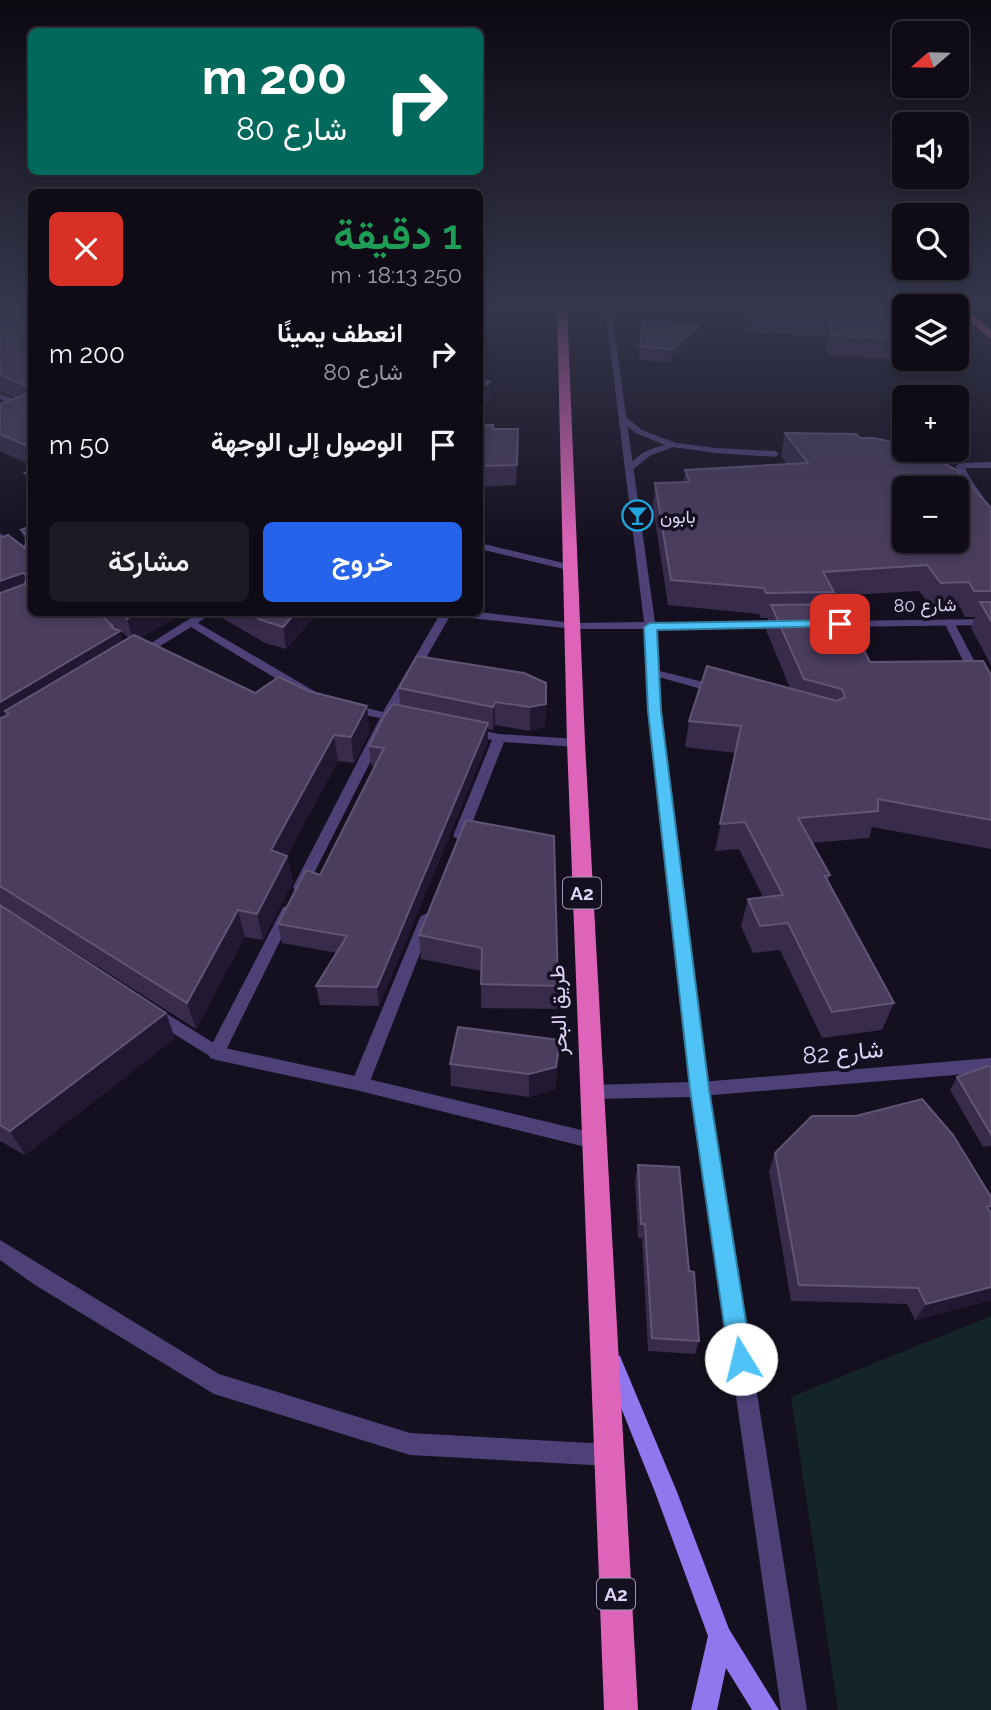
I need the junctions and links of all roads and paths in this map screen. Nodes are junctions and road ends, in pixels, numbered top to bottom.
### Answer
1 (565, 388) edge
2 (619, 388) edge
3 (0, 396) edge
4 (28, 407) edge
5 (624, 420) junction
6 (675, 445) junction
7 (775, 454) dead end
8 (991, 465) edge
9 (631, 468) junction
10 (991, 516) edge
11 (0, 536) edge
12 (483, 547) edge
13 (28, 560) edge
14 (572, 568) junction
15 (202, 616) edge
16 (442, 616) edge
17 (474, 616) edge
18 (949, 622) junction
19 (991, 622) edge
20 (191, 623) junction
21 (800, 624) edge
22 (813, 624) edge
23 (574, 626) junction
24 (650, 627) junction
25 (127, 662) edge
26 (652, 672) junction
27 (728, 693) edge
28 (991, 705) edge
29 (387, 716) junction
30 (412, 721) edge
31 (462, 730) edge
32 (499, 738) junction
33 (576, 743) junction
34 (453, 853) edge
35 (432, 904) edge
36 (136, 1001) edge
37 (216, 1053) junction
38 (991, 1065) edge
39 (360, 1084) junction
40 (699, 1089) junction
41 (591, 1092) junction
42 (594, 1141) junction
43 (0, 1249) edge
44 (602, 1337) junction
45 (610, 1466) junction
46 (720, 1636) junction
47 (621, 1710) edge
48 (704, 1710) edge
49 (766, 1710) edge
50 (794, 1710) edge

1 - 14 highway, طريق البحر / A2
2 - 5 street
3 - 4 street
5 - 6 street
5 - 9 street
6 - 7 street
6 - 9 street
8 - 10 street
9 - 24 street
11 - 13 street
12 - 14 street
14 - 23 highway, طريق البحر / A2
15 - 20 street
16 - 29 street
17 - 23 street
18 - 19 street, شارع 80
18 - 22 street, شارع 80
18 - 28 street
20 - 25 street
20 - 29 street
21 - 24 street
23 - 24 street
23 - 33 highway, طريق البحر / A2
24 - 26 street
26 - 27 street
26 - 40 street
29 - 30 street
29 - 37 street
31 - 32 street
32 - 33 street
32 - 34 street
33 - 41 highway, طريق البحر / A2
35 - 39 street
36 - 37 street
37 - 39 street
38 - 40 street, شارع 82
39 - 42 street
40 - 41 street, شارع 82
40 - 50 street
41 - 42 highway, طريق البحر / A2
42 - 44 highway, طريق البحر / A2
43 - 45 street
44 - 45 highway, طريق البحر / A2
44 - 46 main road
45 - 47 highway, طريق البحر / A2
46 - 48 main road
46 - 49 main road

